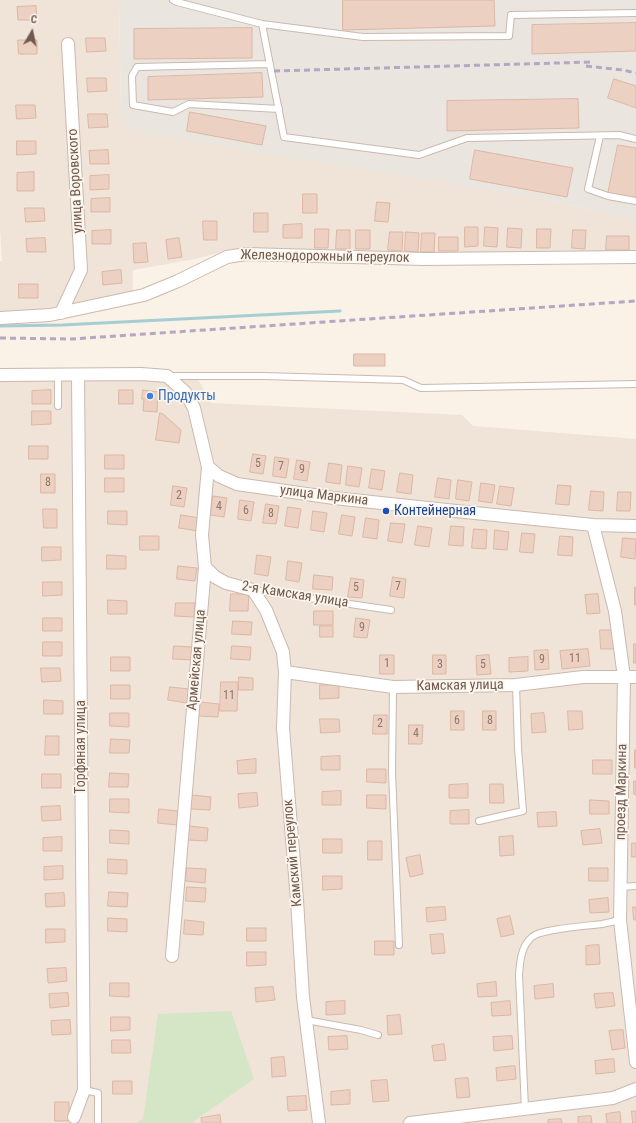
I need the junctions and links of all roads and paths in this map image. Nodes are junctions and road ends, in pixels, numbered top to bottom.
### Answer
1 (173, 0) edge
2 (636, 13) edge
3 (262, 24) junction
4 (68, 44) dead end
5 (270, 64) junction
6 (279, 108) junction
7 (600, 136) junction
8 (636, 139) edge
9 (636, 201) edge
10 (636, 256) edge
11 (61, 313) junction
12 (0, 318) edge
13 (58, 375) junction
14 (78, 375) junction
15 (0, 376) edge
16 (167, 376) junction
17 (636, 384) edge
18 (58, 406) dead end
19 (208, 467) junction
20 (593, 525) junction
21 (636, 526) edge
22 (205, 567) junction
23 (252, 590) junction
24 (391, 610) dead end
25 (285, 672) junction
26 (624, 677) junction
27 (636, 677) edge
28 (516, 685) junction
29 (393, 687) junction
30 (479, 821) dead end
31 (636, 886) edge
32 (620, 887) junction
33 (620, 920) junction
34 (399, 945) dead end
35 (172, 956) dead end
36 (306, 1020) junction
37 (378, 1035) dead end
38 (636, 1062) edge
39 (636, 1089) edge
40 (84, 1090) junction
41 (525, 1109) junction
42 (74, 1117) dead end
43 (98, 1123) edge
44 (319, 1123) edge
45 (410, 1123) edge

1 - 3 lane
2 - 3 lane
3 - 5 lane
4 - 11 street, улица Воровского
5 - 6 lane
5 - 6 lane
6 - 7 lane
7 - 8 lane
7 - 9 lane
10 - 11 street, Железнодорожный переулок
11 - 12 street, Железнодорожный переулок
13 - 14 street
13 - 15 street
13 - 18 lane
14 - 16 street
14 - 40 street, Торфяная улица
16 - 17 lane
16 - 19 street, Армейская улица
19 - 20 street, улица Маркина
19 - 22 street, Армейская улица
20 - 21 street, улица Маркина
20 - 26 street, проезд Маркина
22 - 23 street, 2-я Камская улица
22 - 35 street, Армейская улица
23 - 24 lane, 2-я Камская улица
23 - 25 street, Камский переулок
25 - 29 street, Камская улица
25 - 36 street, Камский переулок
26 - 27 street, Камская улица
26 - 28 street, Камская улица
26 - 32 street, проезд Маркина
28 - 29 street, Камская улица
28 - 30 lane
29 - 34 lane
31 - 32 lane
32 - 33 street, проезд Маркина
33 - 38 street, проезд Маркина
33 - 41 lane
36 - 37 lane
36 - 44 street, Камский переулок
39 - 41 street
40 - 42 street, Торфяная улица
40 - 43 lane
41 - 45 street

